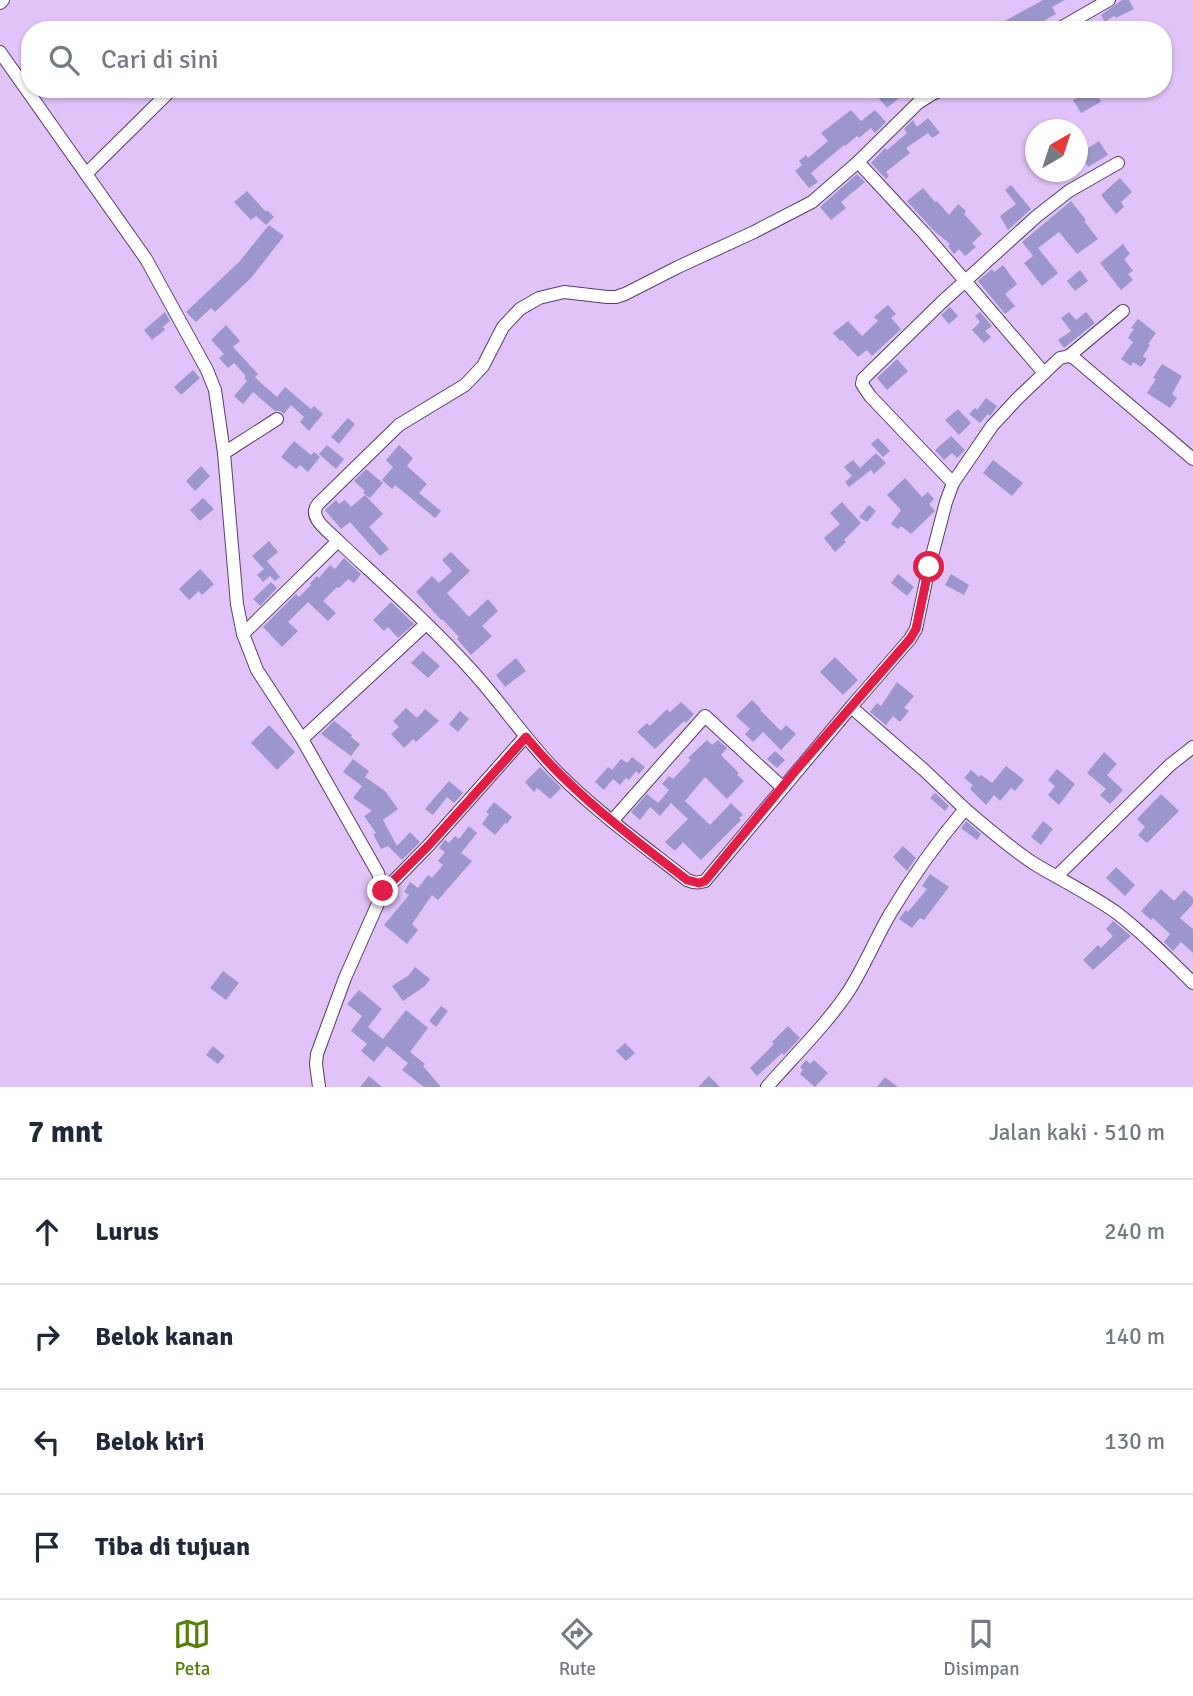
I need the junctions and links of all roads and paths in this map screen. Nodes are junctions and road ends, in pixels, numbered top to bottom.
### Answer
1 (1109, 0) edge
2 (1073, 21) edge
3 (0, 52) edge
4 (21, 82) edge
5 (32, 98) edge
6 (163, 98) edge
7 (926, 98) edge
8 (858, 162) junction
9 (1118, 163) dead end
10 (86, 174) junction
11 (965, 281) junction
12 (1123, 311) dead end
13 (1069, 356) junction
14 (1044, 373) junction
15 (277, 419) dead end
16 (224, 453) junction
17 (1193, 459) edge
18 (953, 483) junction
19 (338, 541) junction
20 (426, 624) junction
21 (243, 634) junction
22 (850, 707) junction
23 (526, 737) junction
24 (302, 739) junction
25 (1193, 747) edge
26 (782, 787) junction
27 (965, 809) junction
28 (612, 821) junction
29 (1057, 876) junction
30 (383, 891) junction
31 (1193, 983) edge
32 (319, 1087) edge
33 (766, 1087) edge

1 - 2 street
3 - 4 street
5 - 10 street
6 - 10 street
7 - 8 street
8 - 11 street
8 - 19 street
9 - 11 street
10 - 16 street
11 - 14 street
11 - 18 street
12 - 13 street
13 - 14 street
13 - 17 street
14 - 18 street
15 - 16 street
16 - 21 street
18 - 22 street
19 - 20 street
19 - 21 street
20 - 23 street
20 - 24 street
21 - 24 street
22 - 26 street
22 - 27 street
23 - 28 street
23 - 30 street
24 - 30 street
25 - 29 street
26 - 28 street
26 - 28 street
27 - 29 street
27 - 33 street
29 - 31 street
30 - 32 street

